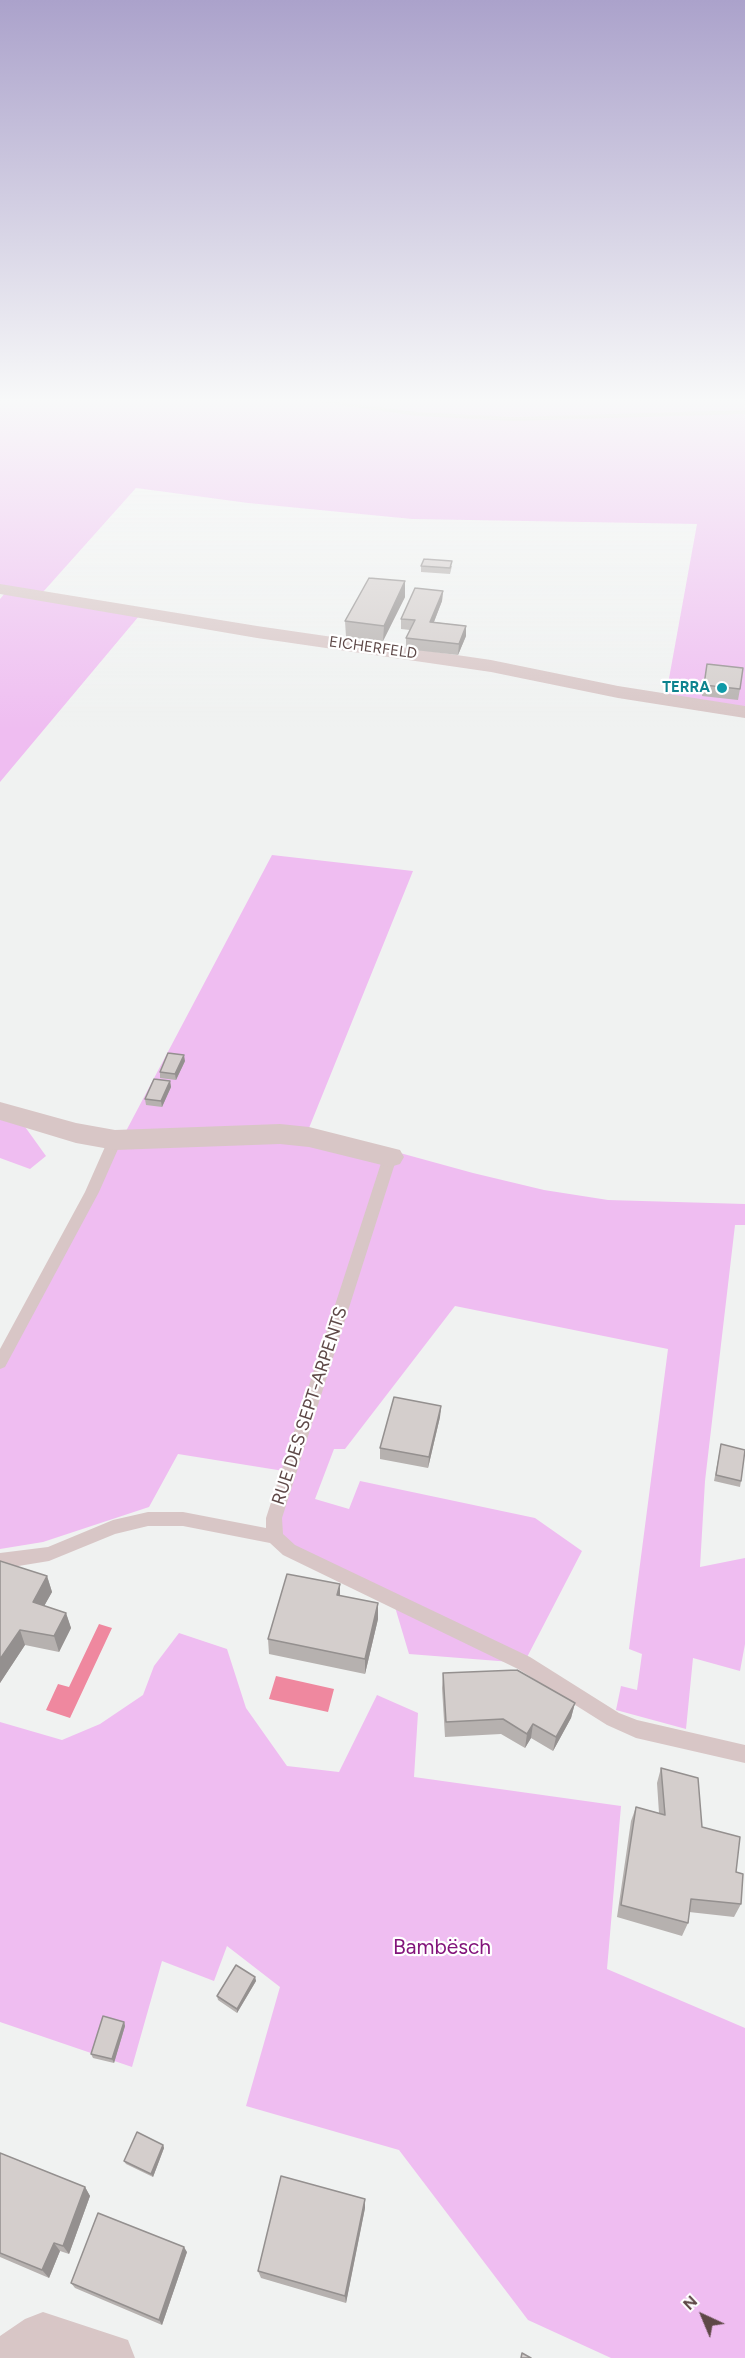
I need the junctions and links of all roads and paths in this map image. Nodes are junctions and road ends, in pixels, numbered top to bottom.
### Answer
1 (0, 589) edge
2 (745, 712) edge
3 (0, 1111) edge
4 (115, 1140) junction
5 (390, 1157) joint
6 (0, 1363) edge
7 (275, 1537) junction
8 (0, 1561) edge
9 (745, 1754) edge
10 (11, 2358) edge
11 (110, 2358) edge

1 - 2 street, EICHERFELD
3 - 4 street, RUE DES SEPT-ARPENTS
4 - 5 street, RUE DES SEPT-ARPENTS
4 - 6 lane
5 - 7 lane, RUE DES SEPT-ARPENTS
7 - 8 lane
7 - 9 lane
10 - 11 street

